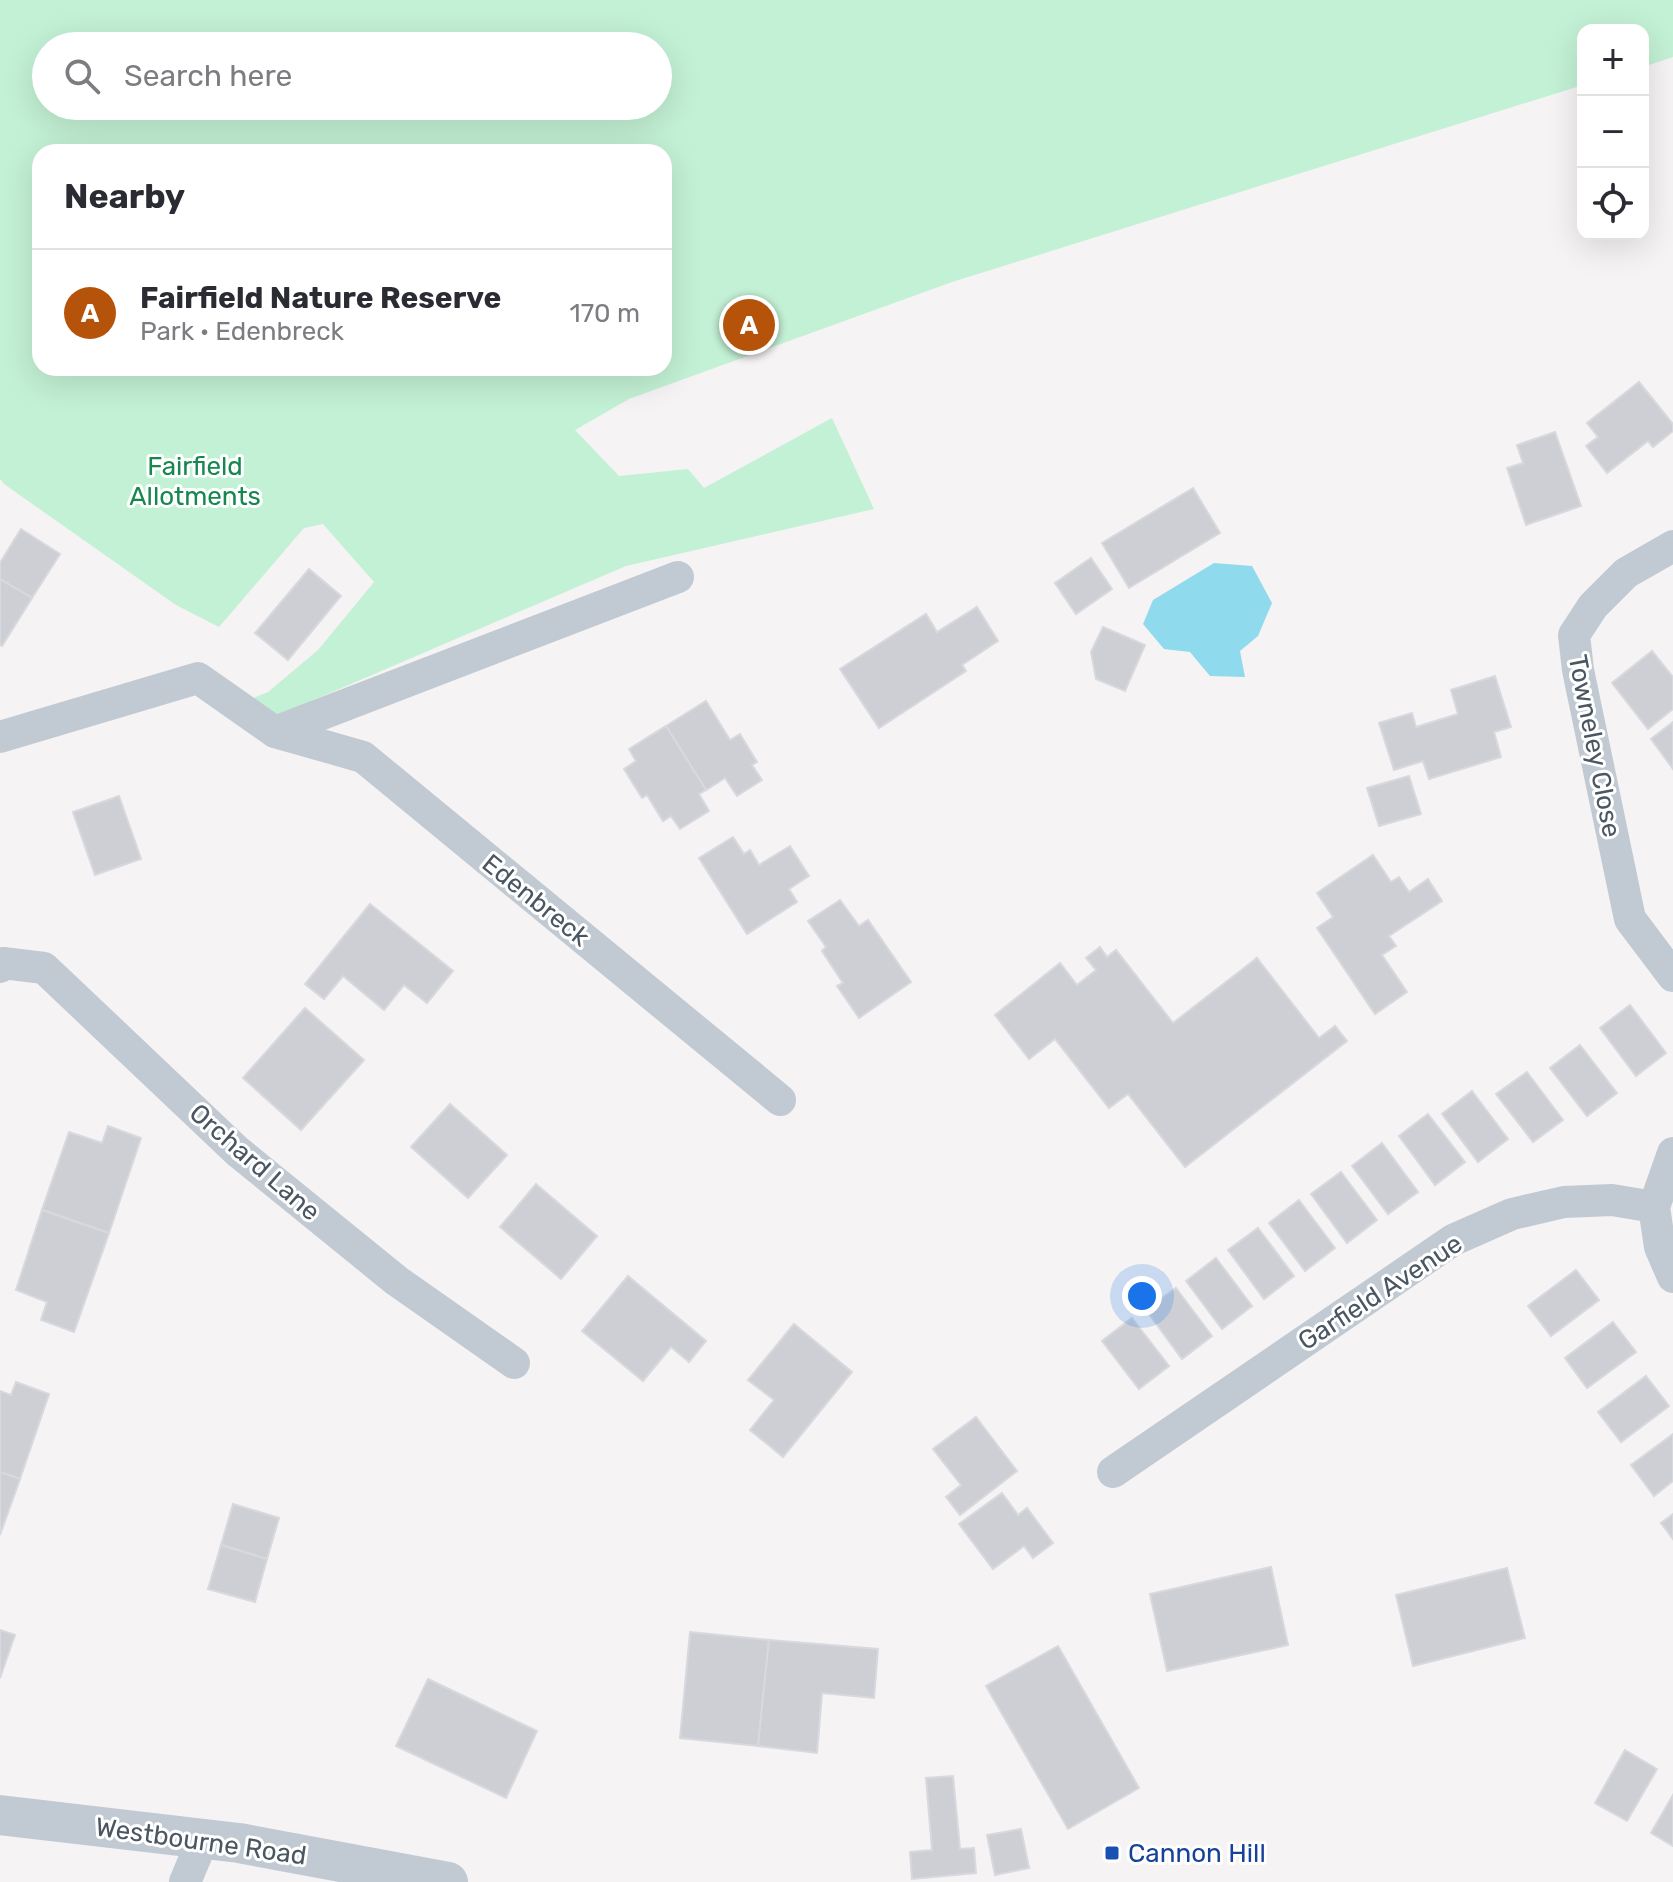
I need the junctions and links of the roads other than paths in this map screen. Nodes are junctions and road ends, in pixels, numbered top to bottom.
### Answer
1 (1673, 546) edge
2 (678, 577) dead end
3 (275, 732) junction
4 (0, 737) edge
5 (2, 965) edge
6 (1673, 976) edge
7 (780, 1100) dead end
8 (1673, 1153) edge
9 (1654, 1207) junction
10 (1673, 1277) edge
11 (514, 1363) dead end
12 (1122, 1458) dead end
13 (0, 1815) edge
14 (203, 1839) junction
15 (185, 1882) edge
16 (448, 1882) edge

1 - 6 street, Towneley Close
2 - 3 street
3 - 4 street, Edenbreck
3 - 7 street, Edenbreck
5 - 11 street, Orchard Lane
8 - 9 street
9 - 10 street
9 - 12 street, Garfield Avenue
13 - 14 street, Westbourne Road
14 - 15 street
14 - 16 street, Westbourne Road

